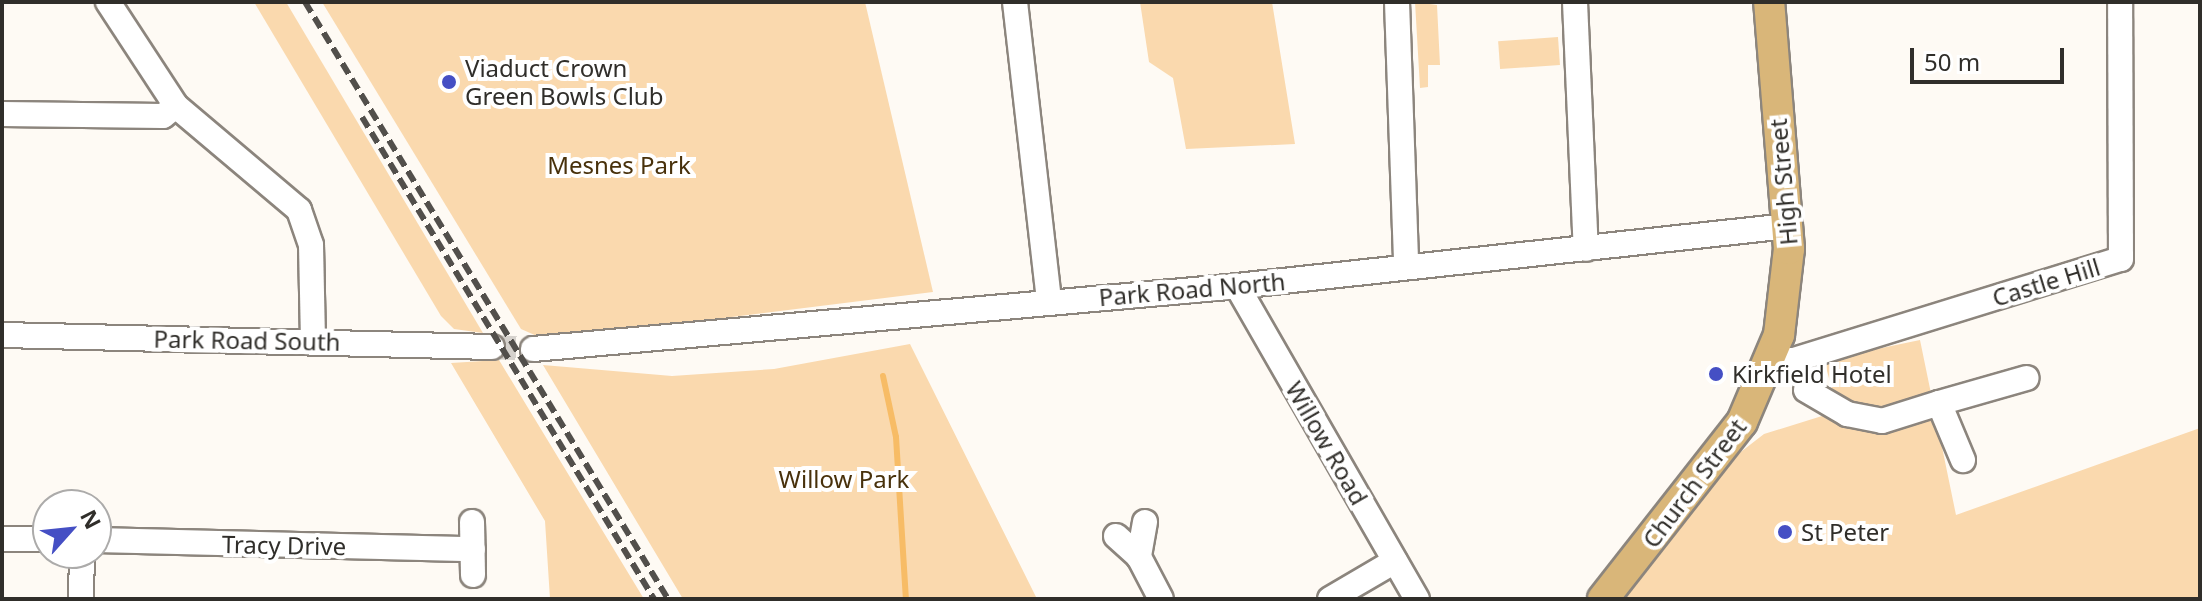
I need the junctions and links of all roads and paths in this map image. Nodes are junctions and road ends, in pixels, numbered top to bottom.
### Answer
1 (108, 2) edge
2 (1015, 2) edge
3 (1397, 2) edge
4 (1575, 2) edge
5 (1769, 2) edge
6 (2120, 2) edge
7 (176, 106) junction
8 (2, 114) edge
9 (1788, 226) junction
10 (1586, 249) junction
11 (1406, 266) junction
12 (1237, 286) junction
13 (1049, 302) junction
14 (2, 335) edge
15 (313, 342) junction
16 (492, 347) tunnel mouth
17 (533, 349) tunnel mouth
18 (1783, 360) junction
19 (2027, 378) dead end
20 (1806, 390) junction
21 (1939, 403) junction
22 (1817, 415) dead end
23 (1963, 460) dead end
24 (472, 522) dead end
25 (1145, 522) dead end
26 (1116, 536) dead end
27 (2, 539) edge
28 (32, 539) edge
29 (112, 540) edge
30 (473, 549) junction
31 (1139, 557) junction
32 (1395, 561) junction
33 (82, 569) edge
34 (473, 575) dead end
35 (81, 599) edge
36 (1161, 599) edge
37 (1330, 599) edge
38 (1417, 599) edge
39 (1603, 599) edge

1 - 7 street
2 - 13 street
3 - 11 street
4 - 10 street
5 - 9 main road, High Street
6 - 18 street, Castle Hill
7 - 8 street
7 - 15 street
9 - 10 street, Park Road North
9 - 18 main road, High Street
10 - 11 street, Park Road North
11 - 12 street, Park Road North
12 - 13 street, Park Road North
12 - 32 street, Willow Road
13 - 17 street, Park Road North
14 - 15 street, Park Road South
15 - 16 street, Park Road South
18 - 20 street
18 - 39 main road, Church Street
19 - 21 street
20 - 21 street
20 - 22 street
21 - 23 street
24 - 30 street
25 - 31 street
26 - 31 street
27 - 28 street
29 - 30 street, Tracy Drive
30 - 34 street
31 - 36 street
32 - 37 street
32 - 38 street, Willow Road
33 - 35 street

